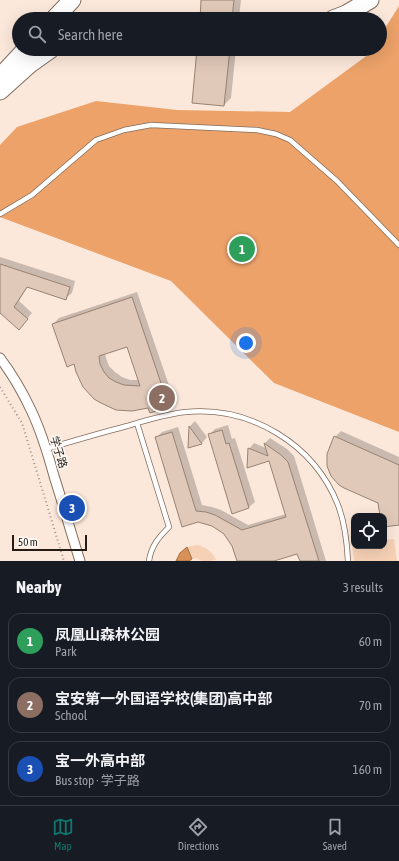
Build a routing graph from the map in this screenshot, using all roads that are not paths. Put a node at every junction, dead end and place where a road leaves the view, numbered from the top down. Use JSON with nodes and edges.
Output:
{"nodes":[{"id":1,"x":72,"y":0,"type":"edge"},
{"id":2,"x":370,"y":0,"type":"edge"},
{"id":3,"x":61,"y":12,"type":"edge"},
{"id":4,"x":349,"y":12,"type":"edge"},
{"id":5,"x":20,"y":56,"type":"edge"},
{"id":6,"x":41,"y":56,"type":"edge"},
{"id":7,"x":0,"y":77,"type":"edge"},
{"id":8,"x":0,"y":90,"type":"edge"},
{"id":9,"x":0,"y":214,"type":"edge"},
{"id":10,"x":399,"y":245,"type":"edge"},
{"id":11,"x":0,"y":358,"type":"edge"},
{"id":12,"x":137,"y":423,"type":"junction"},
{"id":13,"x":46,"y":449,"type":"junction"},
{"id":14,"x":80,"y":561,"type":"edge"},
{"id":15,"x":149,"y":561,"type":"edge"},
{"id":16,"x":348,"y":561,"type":"edge"}],
"edges":[{"from":1,"to":3,"type":"highway"},
{"from":2,"to":4,"type":"highway"},
{"from":5,"to":7,"type":"highway"},
{"from":6,"to":8,"type":"highway"},
{"from":9,"to":10,"type":"lane"},
{"from":11,"to":13,"type":"street","name":"学子路"},
{"from":12,"to":13,"type":"lane"},
{"from":12,"to":15,"type":"lane"},
{"from":12,"to":16,"type":"lane"},
{"from":13,"to":14,"type":"street","name":"学子路"}]}
